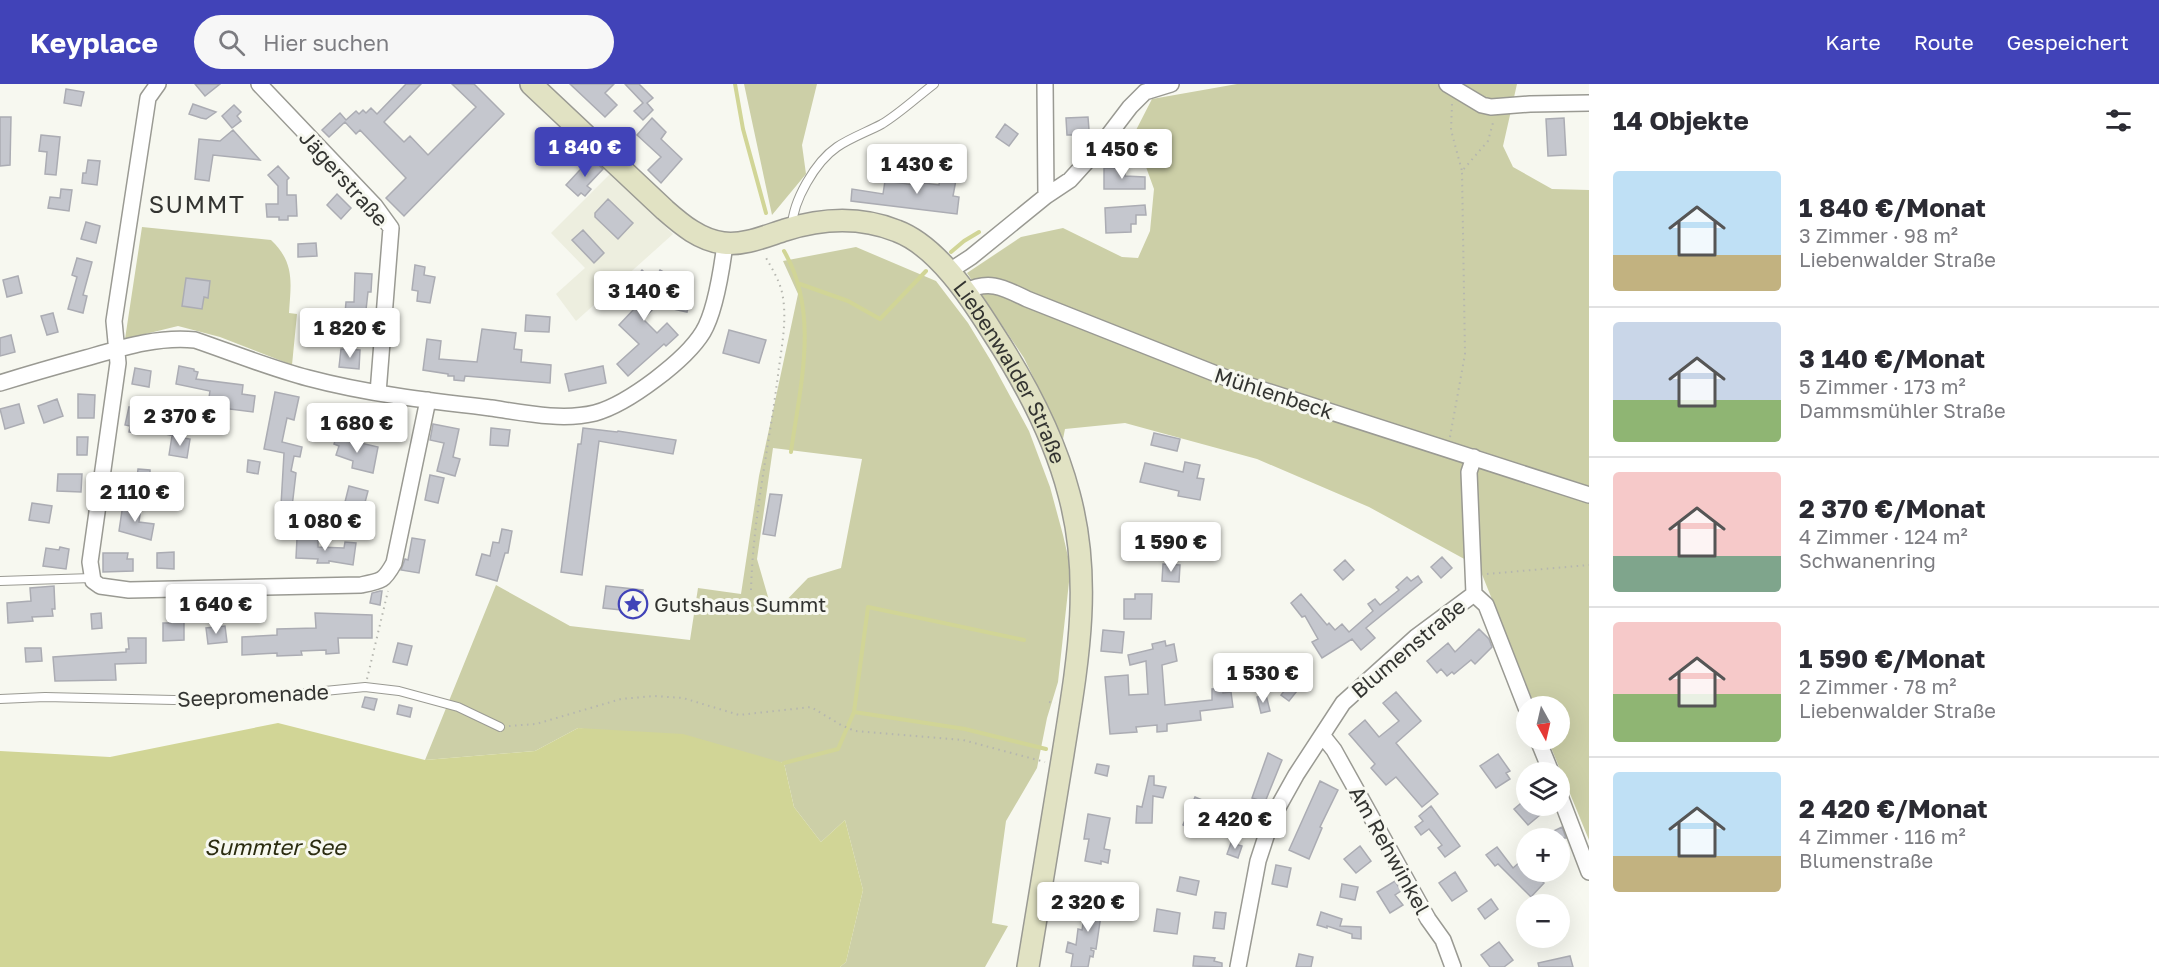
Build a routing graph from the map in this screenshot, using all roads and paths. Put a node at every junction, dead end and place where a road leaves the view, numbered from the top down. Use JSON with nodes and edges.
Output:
{"nodes":[{"id":1,"x":158,"y":84,"type":"edge"},
{"id":2,"x":259,"y":84,"type":"edge"},
{"id":3,"x":531,"y":84,"type":"edge"},
{"id":4,"x":934,"y":84,"type":"edge"},
{"id":5,"x":1045,"y":84,"type":"edge"},
{"id":6,"x":1171,"y":84,"type":"edge"},
{"id":7,"x":1450,"y":87,"type":"edge"},
{"id":8,"x":1589,"y":103,"type":"edge"},
{"id":9,"x":1491,"y":107,"type":"junction"},
{"id":10,"x":1462,"y":171,"type":"junction"},
{"id":11,"x":1046,"y":196,"type":"junction"},
{"id":12,"x":792,"y":228,"type":"junction"},
{"id":13,"x":725,"y":244,"type":"junction"},
{"id":14,"x":765,"y":256,"type":"dead end"},
{"id":15,"x":948,"y":272,"type":"junction"},
{"id":16,"x":965,"y":292,"type":"junction"},
{"id":17,"x":117,"y":349,"type":"junction"},
{"id":18,"x":0,"y":383,"type":"edge"},
{"id":19,"x":378,"y":393,"type":"junction"},
{"id":20,"x":428,"y":400,"type":"junction"},
{"id":21,"x":1448,"y":449,"type":"junction"},
{"id":22,"x":1474,"y":457,"type":"junction"},
{"id":23,"x":1589,"y":495,"type":"edge"},
{"id":24,"x":1589,"y":565,"type":"edge"},
{"id":25,"x":1473,"y":576,"type":"junction"},
{"id":26,"x":387,"y":577,"type":"junction"},
{"id":27,"x":92,"y":578,"type":"junction"},
{"id":28,"x":0,"y":581,"type":"edge"},
{"id":29,"x":751,"y":590,"type":"dead end"},
{"id":30,"x":1474,"y":594,"type":"junction"},
{"id":31,"x":365,"y":687,"type":"junction"},
{"id":32,"x":1522,"y":696,"type":"edge"},
{"id":33,"x":0,"y":699,"type":"edge"},
{"id":34,"x":500,"y":727,"type":"joint"},
{"id":35,"x":1322,"y":735,"type":"junction"},
{"id":36,"x":1058,"y":758,"type":"junction"},
{"id":37,"x":1568,"y":816,"type":"edge"},
{"id":38,"x":1589,"y":872,"type":"edge"},
{"id":39,"x":1029,"y":967,"type":"edge"},
{"id":40,"x":1238,"y":967,"type":"edge"},
{"id":41,"x":1453,"y":967,"type":"edge"}],
"edges":[{"from":1,"to":17,"type":"street"},
{"from":2,"to":19,"type":"street","name":"Jägerstraße"},
{"from":3,"to":13,"type":"main road","name":"Liebenwalder Straße"},
{"from":4,"to":12,"type":"lane"},
{"from":5,"to":11,"type":"street"},
{"from":6,"to":11,"type":"street"},
{"from":7,"to":9,"type":"street"},
{"from":7,"to":10,"type":"path"},
{"from":8,"to":9,"type":"street"},
{"from":9,"to":10,"type":"path"},
{"from":10,"to":21,"type":"path"},
{"from":11,"to":15,"type":"street"},
{"from":12,"to":13,"type":"main road","name":"Liebenwalder Straße"},
{"from":12,"to":15,"type":"main road","name":"Liebenwalder Straße"},
{"from":13,"to":20,"type":"street"},
{"from":14,"to":29,"type":"path"},
{"from":15,"to":16,"type":"main road","name":"Liebenwalder Straße"},
{"from":16,"to":21,"type":"street","name":"Mühlenbeck"},
{"from":16,"to":36,"type":"main road","name":"Liebenwalder Straße"},
{"from":17,"to":18,"type":"street"},
{"from":17,"to":19,"type":"street"},
{"from":17,"to":27,"type":"street"},
{"from":19,"to":20,"type":"street"},
{"from":20,"to":26,"type":"street"},
{"from":21,"to":22,"type":"street","name":"Mühlenbeck"},
{"from":22,"to":23,"type":"street","name":"Mühlenbeck"},
{"from":22,"to":25,"type":"street"},
{"from":24,"to":25,"type":"path"},
{"from":25,"to":30,"type":"street"},
{"from":26,"to":27,"type":"street"},
{"from":26,"to":31,"type":"path"},
{"from":27,"to":28,"type":"lane"},
{"from":30,"to":32,"type":"street"},
{"from":30,"to":35,"type":"street","name":"Blumenstraße"},
{"from":31,"to":33,"type":"lane","name":"Seepromenade"},
{"from":31,"to":34,"type":"lane","name":"Seepromenade"},
{"from":34,"to":36,"type":"path"},
{"from":35,"to":40,"type":"street","name":"Blumenstraße"},
{"from":35,"to":41,"type":"street","name":"Am Rehwinkel"},
{"from":36,"to":39,"type":"main road","name":"Liebenwalder Straße"},
{"from":37,"to":38,"type":"street"}]}
